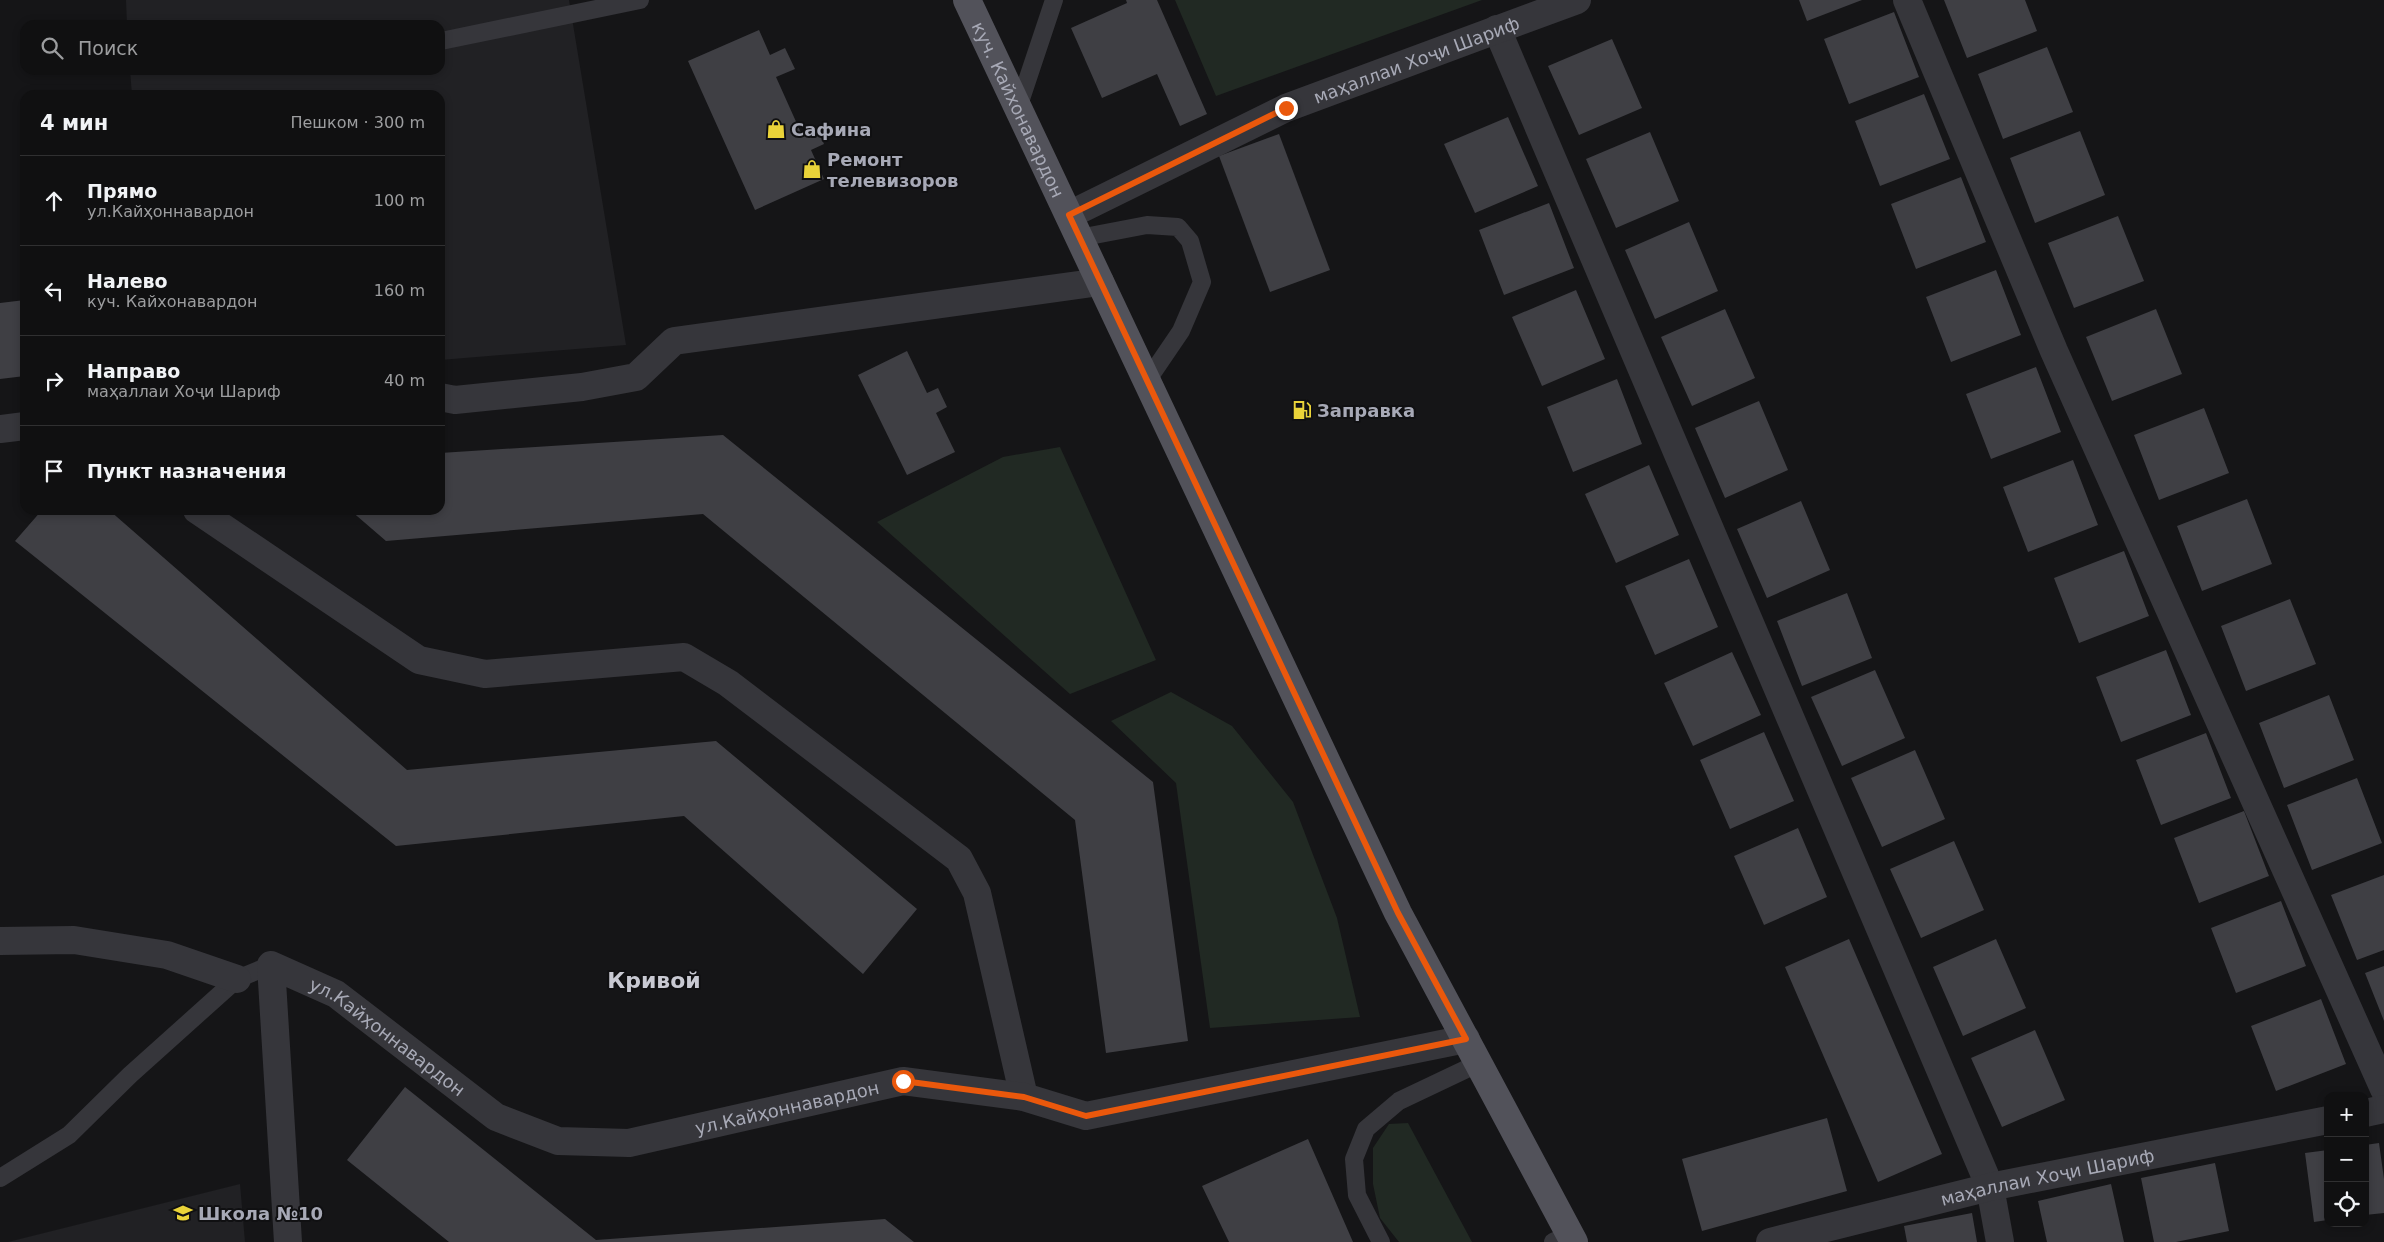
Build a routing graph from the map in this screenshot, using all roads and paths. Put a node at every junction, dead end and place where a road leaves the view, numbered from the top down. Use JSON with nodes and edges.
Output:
{"nodes":[{"id":1,"x":640,"y":0,"type":"edge"},
{"id":2,"x":967,"y":0,"type":"edge"},
{"id":3,"x":1054,"y":0,"type":"edge"},
{"id":4,"x":1577,"y":0,"type":"edge"},
{"id":5,"x":1907,"y":0,"type":"edge"},
{"id":6,"x":1497,"y":30,"type":"junction"},
{"id":7,"x":445,"y":40,"type":"edge"},
{"id":8,"x":1018,"y":108,"type":"junction"},
{"id":9,"x":1074,"y":226,"type":"junction"},
{"id":10,"x":1100,"y":282,"type":"junction"},
{"id":11,"x":1146,"y":381,"type":"junction"},
{"id":12,"x":445,"y":398,"type":"edge"},
{"id":13,"x":20,"y":427,"type":"edge"},
{"id":14,"x":0,"y":429,"type":"edge"},
{"id":15,"x":203,"y":515,"type":"edge"},
{"id":16,"x":0,"y":941,"type":"edge"},
{"id":17,"x":271,"y":965,"type":"junction"},
{"id":18,"x":236,"y":979,"type":"junction"},
{"id":19,"x":1466,"y":1039,"type":"junction"},
{"id":20,"x":1479,"y":1063,"type":"junction"},
{"id":21,"x":2384,"y":1089,"type":"edge"},
{"id":22,"x":1024,"y":1097,"type":"junction"},
{"id":23,"x":2384,"y":1110,"type":"edge"},
{"id":24,"x":2369,"y":1112,"type":"edge"},
{"id":25,"x":2324,"y":1121,"type":"edge"},
{"id":26,"x":0,"y":1178,"type":"edge"},
{"id":27,"x":1990,"y":1186,"type":"junction"},
{"id":28,"x":1566,"y":1239,"type":"edge"},
{"id":29,"x":288,"y":1242,"type":"edge"},
{"id":30,"x":1381,"y":1242,"type":"edge"},
{"id":31,"x":1770,"y":1242,"type":"edge"},
{"id":32,"x":2000,"y":1242,"type":"edge"}],
"edges":[{"from":1,"to":7,"type":"lane"},
{"from":2,"to":8,"type":"main road","name":"куч. Кайхонавардон"},
{"from":3,"to":8,"type":"lane"},
{"from":4,"to":6,"type":"street","name":"маҳаллаи Хоҷи Шариф"},
{"from":5,"to":21,"type":"street"},
{"from":6,"to":9,"type":"street","name":"маҳаллаи Хоҷи Шариф"},
{"from":6,"to":27,"type":"street"},
{"from":8,"to":9,"type":"main road","name":"куч. Кайхонавардон"},
{"from":9,"to":10,"type":"main road","name":"куч. Кайхонавардон"},
{"from":9,"to":11,"type":"lane"},
{"from":10,"to":11,"type":"main road","name":"куч. Кайхонавардон"},
{"from":10,"to":12,"type":"street"},
{"from":11,"to":19,"type":"main road","name":"куч. Кайхонавардон"},
{"from":13,"to":14,"type":"street"},
{"from":15,"to":22,"type":"street"},
{"from":16,"to":18,"type":"street"},
{"from":17,"to":18,"type":"lane"},
{"from":17,"to":22,"type":"street","name":"ул.Кайҳоннавардон"},
{"from":17,"to":29,"type":"street"},
{"from":18,"to":26,"type":"lane"},
{"from":19,"to":20,"type":"main road","name":"куч. Кайхонавардон"},
{"from":19,"to":22,"type":"street","name":"ул.Кайҳоннавардон"},
{"from":20,"to":28,"type":"main road","name":"куч. Кайхонавардон"},
{"from":20,"to":30,"type":"lane"},
{"from":23,"to":24,"type":"street"},
{"from":25,"to":27,"type":"street","name":"маҳаллаи Хоҷи Шариф"},
{"from":27,"to":31,"type":"street","name":"маҳаллаи Хоҷи Шариф"},
{"from":27,"to":32,"type":"street"}]}
